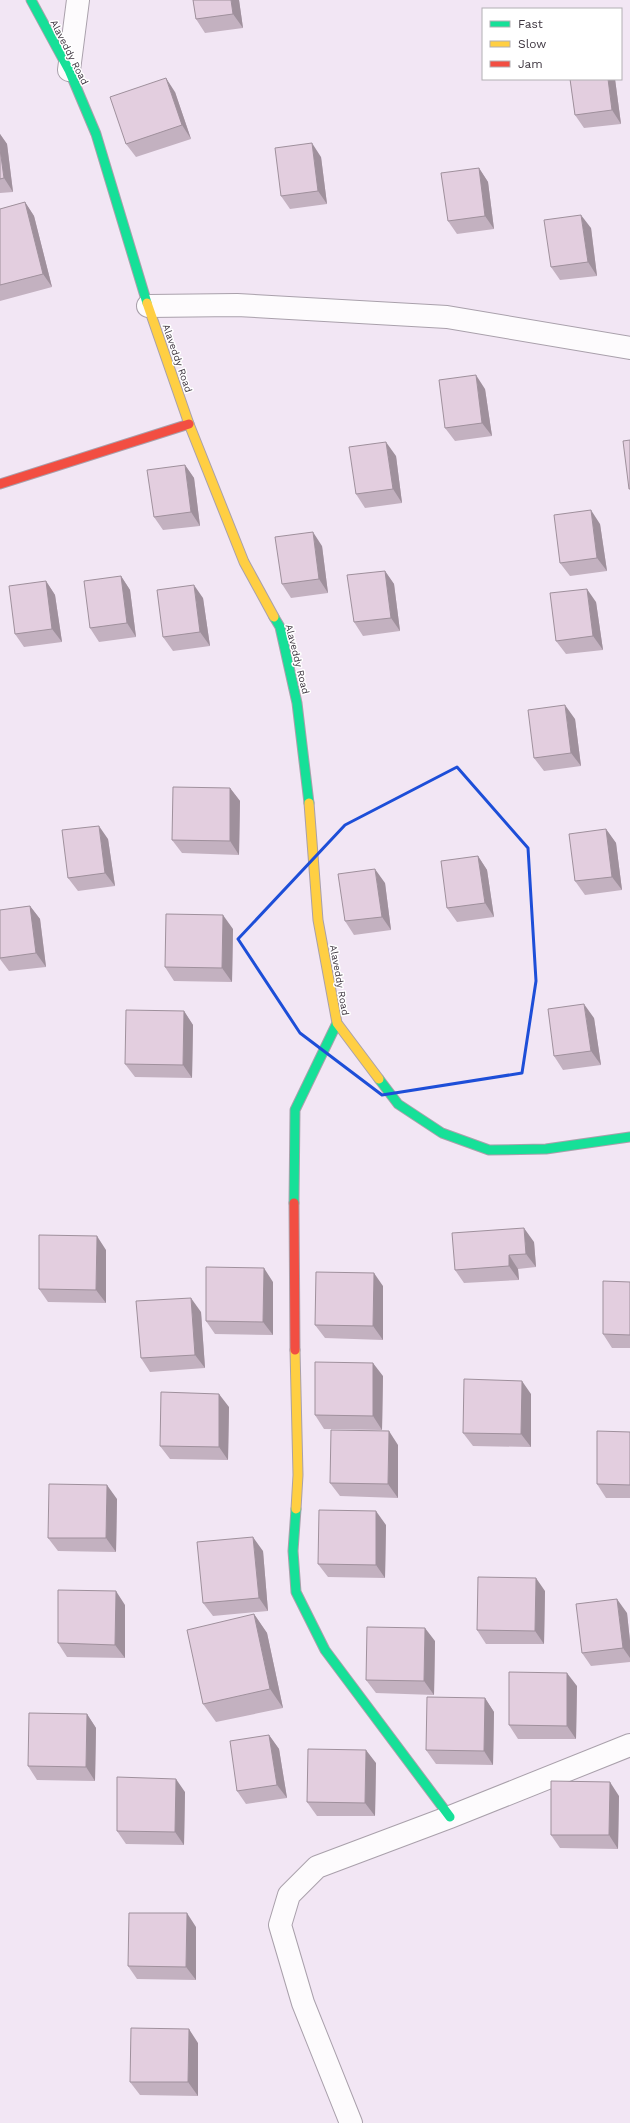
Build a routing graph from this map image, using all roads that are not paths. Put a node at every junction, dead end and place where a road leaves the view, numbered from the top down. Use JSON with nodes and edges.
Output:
{"nodes":[{"id":1,"x":31,"y":0,"type":"edge"},
{"id":2,"x":78,"y":0,"type":"edge"},
{"id":3,"x":69,"y":70,"type":"junction"},
{"id":4,"x":148,"y":306,"type":"junction"},
{"id":5,"x":630,"y":348,"type":"edge"},
{"id":6,"x":189,"y":424,"type":"junction"},
{"id":7,"x":0,"y":484,"type":"edge"},
{"id":8,"x":337,"y":1023,"type":"junction"},
{"id":9,"x":630,"y":1137,"type":"edge"},
{"id":10,"x":630,"y":1745,"type":"edge"},
{"id":11,"x":450,"y":1817,"type":"junction"},
{"id":12,"x":351,"y":2123,"type":"edge"}],
"edges":[{"from":1,"to":3,"type":"street","name":"Alaveddy Road"},
{"from":2,"to":3,"type":"street"},
{"from":3,"to":4,"type":"street","name":"Alaveddy Road"},
{"from":4,"to":5,"type":"street"},
{"from":4,"to":6,"type":"street","name":"Alaveddy Road"},
{"from":6,"to":7,"type":"street"},
{"from":6,"to":8,"type":"street","name":"Alaveddy Road"},
{"from":8,"to":9,"type":"street","name":"Alaveddy Road"},
{"from":8,"to":11,"type":"street"},
{"from":10,"to":11,"type":"street"},
{"from":11,"to":12,"type":"street"}]}
